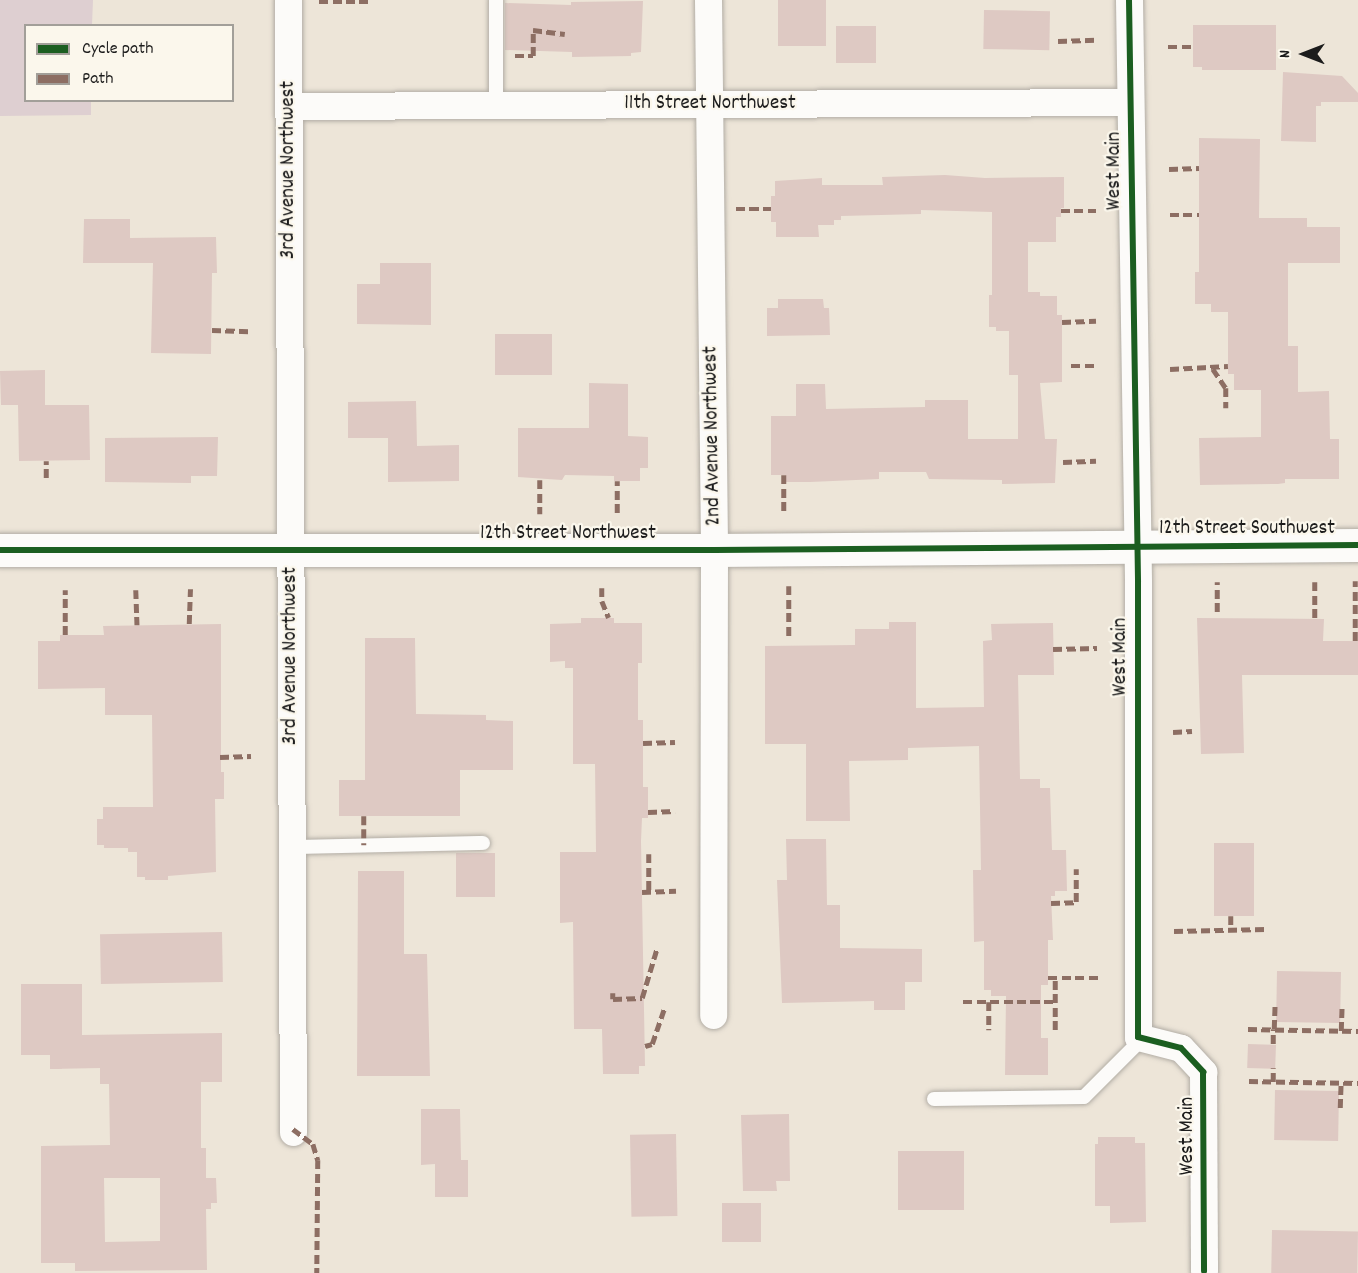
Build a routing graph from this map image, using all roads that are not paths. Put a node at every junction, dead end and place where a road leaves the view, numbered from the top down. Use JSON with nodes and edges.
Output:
{"nodes":[{"id":1,"x":288,"y":0,"type":"edge"},
{"id":2,"x":496,"y":0,"type":"edge"},
{"id":3,"x":708,"y":0,"type":"edge"},
{"id":4,"x":1129,"y":0,"type":"edge"},
{"id":5,"x":1130,"y":102,"type":"junction"},
{"id":6,"x":496,"y":104,"type":"junction"},
{"id":7,"x":709,"y":105,"type":"junction"},
{"id":8,"x":289,"y":106,"type":"junction"},
{"id":9,"x":1358,"y":545,"type":"edge"},
{"id":10,"x":1136,"y":546,"type":"junction"},
{"id":11,"x":0,"y":550,"type":"edge"},
{"id":12,"x":714,"y":550,"type":"junction"},
{"id":13,"x":290,"y":551,"type":"junction"},
{"id":14,"x":483,"y":843,"type":"dead end"},
{"id":15,"x":292,"y":847,"type":"junction"},
{"id":16,"x":714,"y":1015,"type":"dead end"},
{"id":17,"x":1142,"y":1038,"type":"junction"},
{"id":18,"x":934,"y":1099,"type":"dead end"},
{"id":19,"x":292,"y":1132,"type":"dead end"},
{"id":20,"x":1204,"y":1271,"type":"dead end"}],
"edges":[{"from":1,"to":8,"type":"street","name":"3rd Avenue Northwest"},
{"from":2,"to":6,"type":"lane"},
{"from":3,"to":7,"type":"street","name":"2nd Avenue Northwest"},
{"from":4,"to":5,"type":"street","name":"West Main"},
{"from":5,"to":7,"type":"street","name":"11th Street Northwest"},
{"from":5,"to":10,"type":"street","name":"West Main"},
{"from":6,"to":7,"type":"street","name":"11th Street Northwest"},
{"from":6,"to":8,"type":"street","name":"11th Street Northwest"},
{"from":7,"to":12,"type":"street","name":"2nd Avenue Northwest"},
{"from":8,"to":13,"type":"street","name":"3rd Avenue Northwest"},
{"from":9,"to":10,"type":"street","name":"12th Street Southwest"},
{"from":10,"to":12,"type":"street","name":"12th Street Northwest"},
{"from":10,"to":17,"type":"street","name":"West Main"},
{"from":11,"to":13,"type":"street","name":"12th Street Northwest"},
{"from":12,"to":13,"type":"street","name":"12th Street Northwest"},
{"from":12,"to":16,"type":"street","name":"2nd Avenue Northwest"},
{"from":13,"to":15,"type":"street","name":"3rd Avenue Northwest"},
{"from":14,"to":15,"type":"lane"},
{"from":15,"to":19,"type":"street","name":"3rd Avenue Northwest"},
{"from":17,"to":18,"type":"lane"},
{"from":17,"to":20,"type":"street","name":"West Main"}]}
